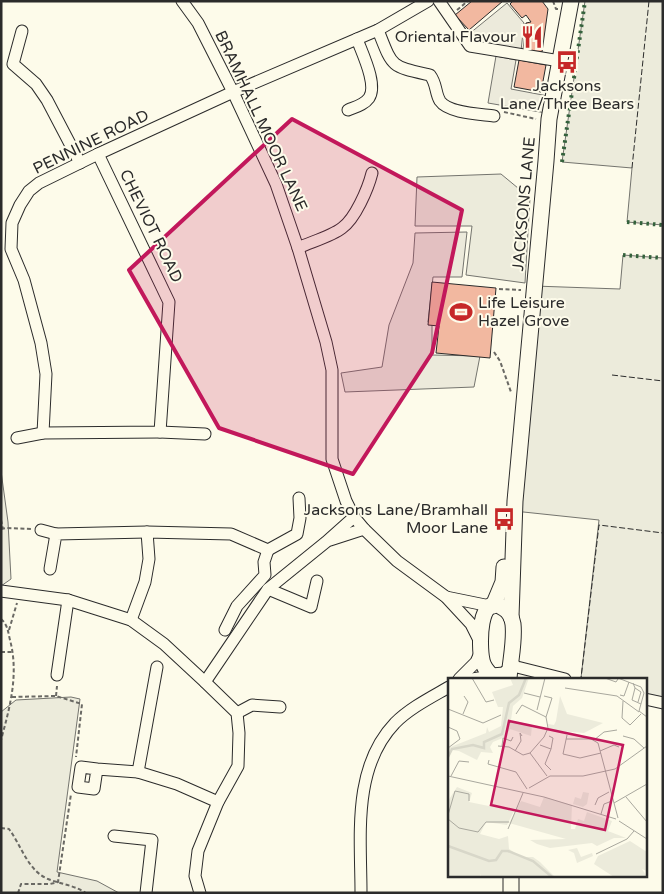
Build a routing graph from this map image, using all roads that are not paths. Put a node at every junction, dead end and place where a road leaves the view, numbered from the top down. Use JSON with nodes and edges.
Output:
{"nodes":[{"id":1,"x":182,"y":1,"type":"edge"},
{"id":2,"x":428,"y":1,"type":"edge"},
{"id":3,"x":439,"y":1,"type":"edge"},
{"id":4,"x":566,"y":6,"type":"edge"},
{"id":5,"x":378,"y":30,"type":"junction"},
{"id":6,"x":22,"y":31,"type":"dead end"},
{"id":7,"x":357,"y":39,"type":"junction"},
{"id":8,"x":560,"y":61,"type":"junction"},
{"id":9,"x":232,"y":92,"type":"junction"},
{"id":10,"x":348,"y":110,"type":"dead end"},
{"id":11,"x":494,"y":116,"type":"road end"},
{"id":12,"x":98,"y":154,"type":"junction"},
{"id":13,"x":80,"y":163,"type":"junction"},
{"id":14,"x":372,"y":174,"type":"dead end"},
{"id":15,"x":6,"y":220,"type":"edge"},
{"id":16,"x":298,"y":248,"type":"junction"},
{"id":17,"x":160,"y":432,"type":"junction"},
{"id":18,"x":43,"y":433,"type":"junction"},
{"id":19,"x":205,"y":434,"type":"dead end"},
{"id":20,"x":17,"y":438,"type":"dead end"},
{"id":21,"x":299,"y":498,"type":"dead end"},
{"id":22,"x":514,"y":501,"type":"junction"},
{"id":23,"x":354,"y":517,"type":"junction"},
{"id":24,"x":364,"y":529,"type":"junction"},
{"id":25,"x":41,"y":530,"type":"road end"},
{"id":26,"x":147,"y":532,"type":"junction"},
{"id":27,"x":56,"y":534,"type":"junction"},
{"id":28,"x":326,"y":542,"type":"junction"},
{"id":29,"x":268,"y":550,"type":"junction"},
{"id":30,"x":50,"y":570,"type":"dead end"},
{"id":31,"x":317,"y":581,"type":"dead end"},
{"id":32,"x":268,"y":589,"type":"junction"},
{"id":33,"x":1,"y":592,"type":"edge"},
{"id":34,"x":446,"y":597,"type":"junction"},
{"id":35,"x":68,"y":600,"type":"junction"},
{"id":36,"x":491,"y":606,"type":"junction"},
{"id":37,"x":511,"y":616,"type":"junction"},
{"id":38,"x":131,"y":620,"type":"junction"},
{"id":39,"x":225,"y":630,"type":"dead end"},
{"id":40,"x":481,"y":647,"type":"junction"},
{"id":41,"x":157,"y":667,"type":"dead end"},
{"id":42,"x":502,"y":674,"type":"edge"},
{"id":43,"x":57,"y":675,"type":"dead end"},
{"id":44,"x":460,"y":678,"type":"edge"},
{"id":45,"x":478,"y":678,"type":"edge"},
{"id":46,"x":560,"y":678,"type":"edge"},
{"id":47,"x":205,"y":682,"type":"junction"},
{"id":48,"x":448,"y":687,"type":"edge"},
{"id":49,"x":646,"y":699,"type":"edge"},
{"id":50,"x":663,"y":703,"type":"edge"},
{"id":51,"x":280,"y":707,"type":"dead end"},
{"id":52,"x":237,"y":713,"type":"junction"},
{"id":53,"x":96,"y":769,"type":"dead end"},
{"id":54,"x":138,"y":772,"type":"junction"},
{"id":55,"x":218,"y":802,"type":"junction"},
{"id":56,"x":114,"y":836,"type":"dead end"},
{"id":57,"x":511,"y":876,"type":"edge"},
{"id":58,"x":146,"y":893,"type":"edge"},
{"id":59,"x":200,"y":893,"type":"edge"},
{"id":60,"x":361,"y":893,"type":"edge"},
{"id":61,"x":511,"y":893,"type":"edge"}],
"edges":[{"from":1,"to":9,"type":"street","name":"BRAMHALL MOOR LANE"},
{"from":2,"to":5,"type":"street","name":"PENNINE ROAD"},
{"from":3,"to":8,"type":"street"},
{"from":4,"to":8,"type":"main road","name":"JACKSONS LANE"},
{"from":5,"to":7,"type":"street","name":"PENNINE ROAD"},
{"from":5,"to":11,"type":"street"},
{"from":6,"to":13,"type":"street"},
{"from":7,"to":9,"type":"street","name":"PENNINE ROAD"},
{"from":7,"to":10,"type":"street"},
{"from":8,"to":22,"type":"main road","name":"JACKSONS LANE"},
{"from":9,"to":12,"type":"street","name":"PENNINE ROAD"},
{"from":9,"to":16,"type":"street","name":"BRAMHALL MOOR LANE"},
{"from":12,"to":13,"type":"street","name":"PENNINE ROAD"},
{"from":12,"to":17,"type":"street","name":"CHEVIOT ROAD"},
{"from":13,"to":15,"type":"street","name":"PENNINE ROAD"},
{"from":14,"to":16,"type":"street"},
{"from":15,"to":18,"type":"street","name":"PENNINE ROAD"},
{"from":16,"to":23,"type":"street","name":"BRAMHALL MOOR LANE"},
{"from":17,"to":18,"type":"street"},
{"from":17,"to":19,"type":"street"},
{"from":18,"to":20,"type":"street"},
{"from":21,"to":29,"type":"street"},
{"from":22,"to":36,"type":"main road","name":"JACKSONS LANE"},
{"from":22,"to":37,"type":"main road","name":"JACKSONS LANE"},
{"from":23,"to":24,"type":"street","name":"BRAMHALL MOOR LANE"},
{"from":23,"to":28,"type":"street"},
{"from":24,"to":28,"type":"street"},
{"from":24,"to":34,"type":"street","name":"BRAMHALL MOOR LANE"},
{"from":25,"to":27,"type":"street"},
{"from":26,"to":27,"type":"street"},
{"from":26,"to":29,"type":"street"},
{"from":26,"to":38,"type":"street"},
{"from":27,"to":30,"type":"street"},
{"from":28,"to":32,"type":"street"},
{"from":29,"to":39,"type":"street"},
{"from":31,"to":32,"type":"street"},
{"from":32,"to":47,"type":"street"},
{"from":33,"to":35,"type":"street"},
{"from":34,"to":36,"type":"street","name":"BRAMHALL MOOR LANE"},
{"from":34,"to":40,"type":"street","name":"BRAMHALL MOOR LANE"},
{"from":35,"to":38,"type":"street"},
{"from":35,"to":43,"type":"street"},
{"from":36,"to":37,"type":"main road"},
{"from":36,"to":40,"type":"main road","name":"JACKSONS LANE"},
{"from":37,"to":42,"type":"main road","name":"JACKSONS LANE"},
{"from":38,"to":47,"type":"street"},
{"from":40,"to":42,"type":"main road"},
{"from":40,"to":44,"type":"street"},
{"from":41,"to":54,"type":"street"},
{"from":42,"to":45,"type":"street"},
{"from":42,"to":46,"type":"street"},
{"from":47,"to":52,"type":"street"},
{"from":48,"to":60,"type":"street"},
{"from":49,"to":50,"type":"street"},
{"from":51,"to":52,"type":"street"},
{"from":52,"to":55,"type":"street"},
{"from":53,"to":54,"type":"street"},
{"from":54,"to":55,"type":"street"},
{"from":55,"to":59,"type":"street"},
{"from":56,"to":58,"type":"street"},
{"from":57,"to":61,"type":"main road"}]}
